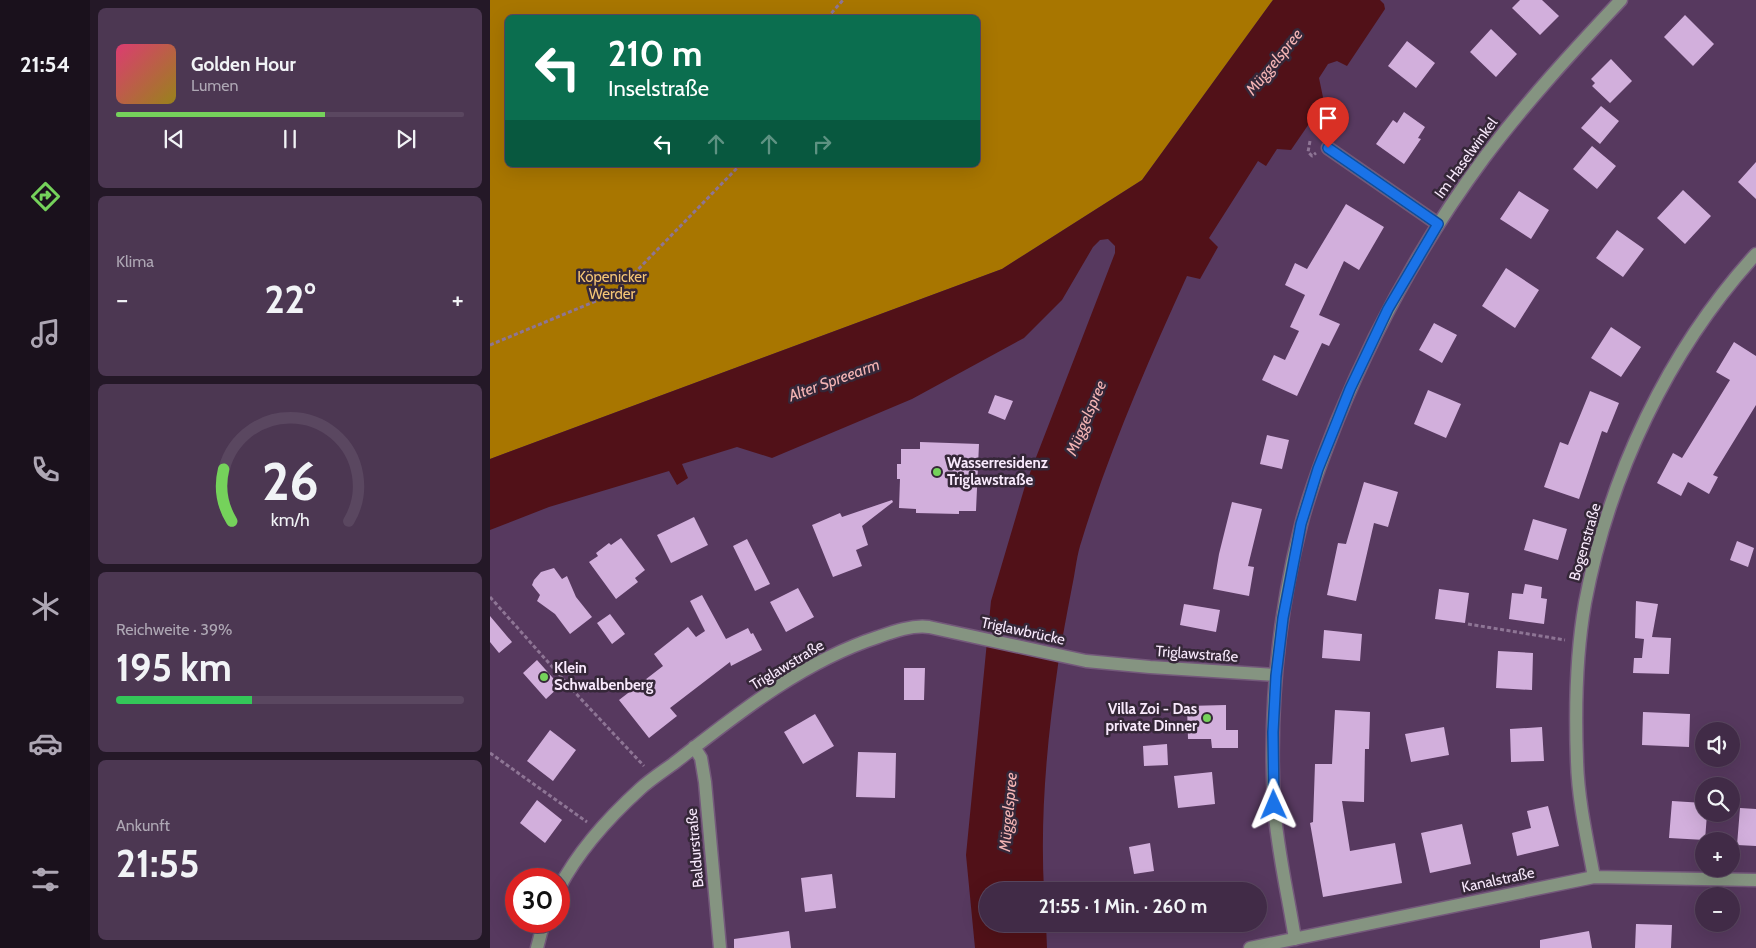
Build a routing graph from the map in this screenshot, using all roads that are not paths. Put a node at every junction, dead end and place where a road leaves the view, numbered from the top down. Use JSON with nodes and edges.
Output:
{"nodes":[{"id":1,"x":1621,"y":0,"type":"edge"},
{"id":2,"x":1328,"y":148,"type":"dead end"},
{"id":3,"x":1438,"y":224,"type":"junction"},
{"id":4,"x":1756,"y":254,"type":"edge"},
{"id":5,"x":954,"y":632,"type":"joint"},
{"id":6,"x":1086,"y":661,"type":"joint"},
{"id":7,"x":1276,"y":676,"type":"junction"},
{"id":8,"x":694,"y":747,"type":"junction"},
{"id":9,"x":570,"y":870,"type":"edge"},
{"id":10,"x":1594,"y":877,"type":"junction"},
{"id":11,"x":1756,"y":880,"type":"edge"},
{"id":12,"x":541,"y":933,"type":"edge"},
{"id":13,"x":1295,"y":939,"type":"junction"},
{"id":14,"x":537,"y":948,"type":"edge"},
{"id":15,"x":720,"y":948,"type":"edge"},
{"id":16,"x":1250,"y":948,"type":"edge"}],
"edges":[{"from":1,"to":3,"type":"street","name":"Im Haselwinkel"},
{"from":2,"to":3,"type":"street"},
{"from":3,"to":7,"type":"street","name":"Im Haselwinkel"},
{"from":4,"to":10,"type":"street","name":"Bogenstraße"},
{"from":5,"to":6,"type":"street","name":"Triglawbrücke"},
{"from":5,"to":8,"type":"street","name":"Triglawstraße"},
{"from":6,"to":7,"type":"street","name":"Triglawstraße"},
{"from":7,"to":13,"type":"street","name":"Im Haselwinkel"},
{"from":8,"to":9,"type":"street","name":"Triglawstraße"},
{"from":8,"to":15,"type":"street","name":"Baldurstraße"},
{"from":10,"to":11,"type":"street","name":"Kanalstraße"},
{"from":10,"to":13,"type":"street","name":"Kanalstraße"},
{"from":12,"to":14,"type":"street"},
{"from":13,"to":16,"type":"street","name":"Kanalstraße"}]}
